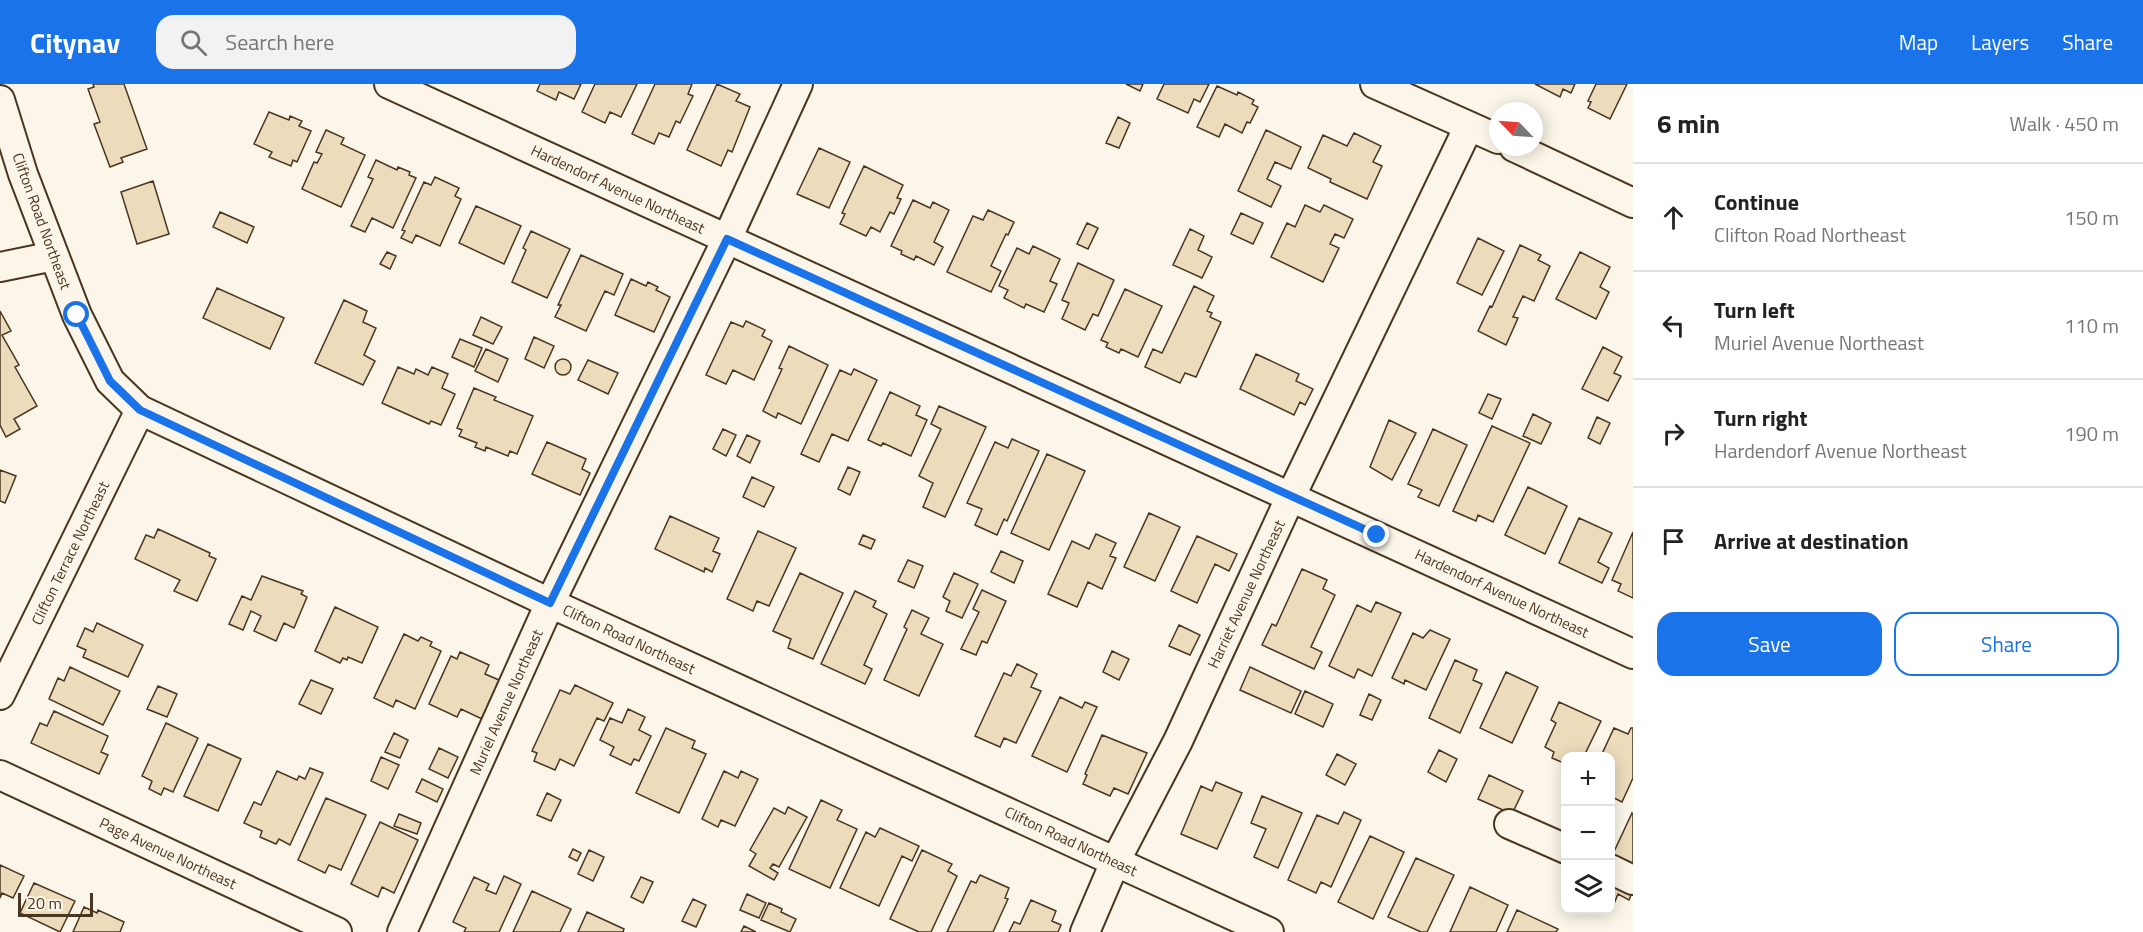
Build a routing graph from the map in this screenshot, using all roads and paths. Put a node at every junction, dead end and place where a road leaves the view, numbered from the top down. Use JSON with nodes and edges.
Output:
{"nodes":[{"id":1,"x":389,"y":84,"type":"edge"},
{"id":2,"x":798,"y":84,"type":"edge"},
{"id":3,"x":1375,"y":84,"type":"edge"},
{"id":4,"x":0,"y":100,"type":"edge"},
{"id":5,"x":1469,"y":126,"type":"junction"},
{"id":6,"x":1489,"y":135,"type":"edge"},
{"id":7,"x":1533,"y":156,"type":"edge"},
{"id":8,"x":1633,"y":203,"type":"edge"},
{"id":9,"x":727,"y":239,"type":"junction"},
{"id":10,"x":54,"y":256,"type":"junction"},
{"id":11,"x":0,"y":267,"type":"edge"},
{"id":12,"x":140,"y":410,"type":"junction"},
{"id":13,"x":1291,"y":496,"type":"junction"},
{"id":14,"x":550,"y":603,"type":"junction"},
{"id":15,"x":1633,"y":654,"type":"edge"},
{"id":16,"x":0,"y":695,"type":"edge"},
{"id":17,"x":0,"y":775,"type":"edge"},
{"id":18,"x":1509,"y":824,"type":"dead end"},
{"id":19,"x":1561,"y":847,"type":"edge"},
{"id":20,"x":1115,"y":862,"type":"junction"},
{"id":21,"x":1615,"y":871,"type":"edge"},
{"id":22,"x":1633,"y":880,"type":"edge"},
{"id":23,"x":337,"y":932,"type":"edge"},
{"id":24,"x":402,"y":932,"type":"edge"},
{"id":25,"x":1085,"y":932,"type":"edge"},
{"id":26,"x":1269,"y":932,"type":"edge"}],
"edges":[{"from":1,"to":9,"type":"street","name":"Hardendorf Avenue Northeast"},
{"from":2,"to":9,"type":"street","name":"Muriel Avenue Northeast"},
{"from":3,"to":5,"type":"street"},
{"from":4,"to":10,"type":"street","name":"Clifton Road Northeast"},
{"from":5,"to":6,"type":"street"},
{"from":5,"to":13,"type":"street","name":"Harriet Avenue Northeast"},
{"from":7,"to":8,"type":"street"},
{"from":9,"to":13,"type":"street","name":"Hardendorf Avenue Northeast"},
{"from":9,"to":14,"type":"street","name":"Muriel Avenue Northeast"},
{"from":10,"to":11,"type":"street"},
{"from":10,"to":12,"type":"street","name":"Clifton Road Northeast"},
{"from":12,"to":14,"type":"street","name":"Clifton Road Northeast"},
{"from":12,"to":16,"type":"street","name":"Clifton Terrace Northeast"},
{"from":13,"to":15,"type":"street","name":"Hardendorf Avenue Northeast"},
{"from":13,"to":20,"type":"street","name":"Harriet Avenue Northeast"},
{"from":14,"to":20,"type":"street","name":"Clifton Road Northeast"},
{"from":14,"to":24,"type":"street","name":"Muriel Avenue Northeast"},
{"from":17,"to":23,"type":"street","name":"Page Avenue Northeast"},
{"from":18,"to":19,"type":"street"},
{"from":20,"to":25,"type":"street","name":"Harriet Avenue Northeast"},
{"from":20,"to":26,"type":"street","name":"Clifton Road Northeast"},
{"from":21,"to":22,"type":"street"}]}
